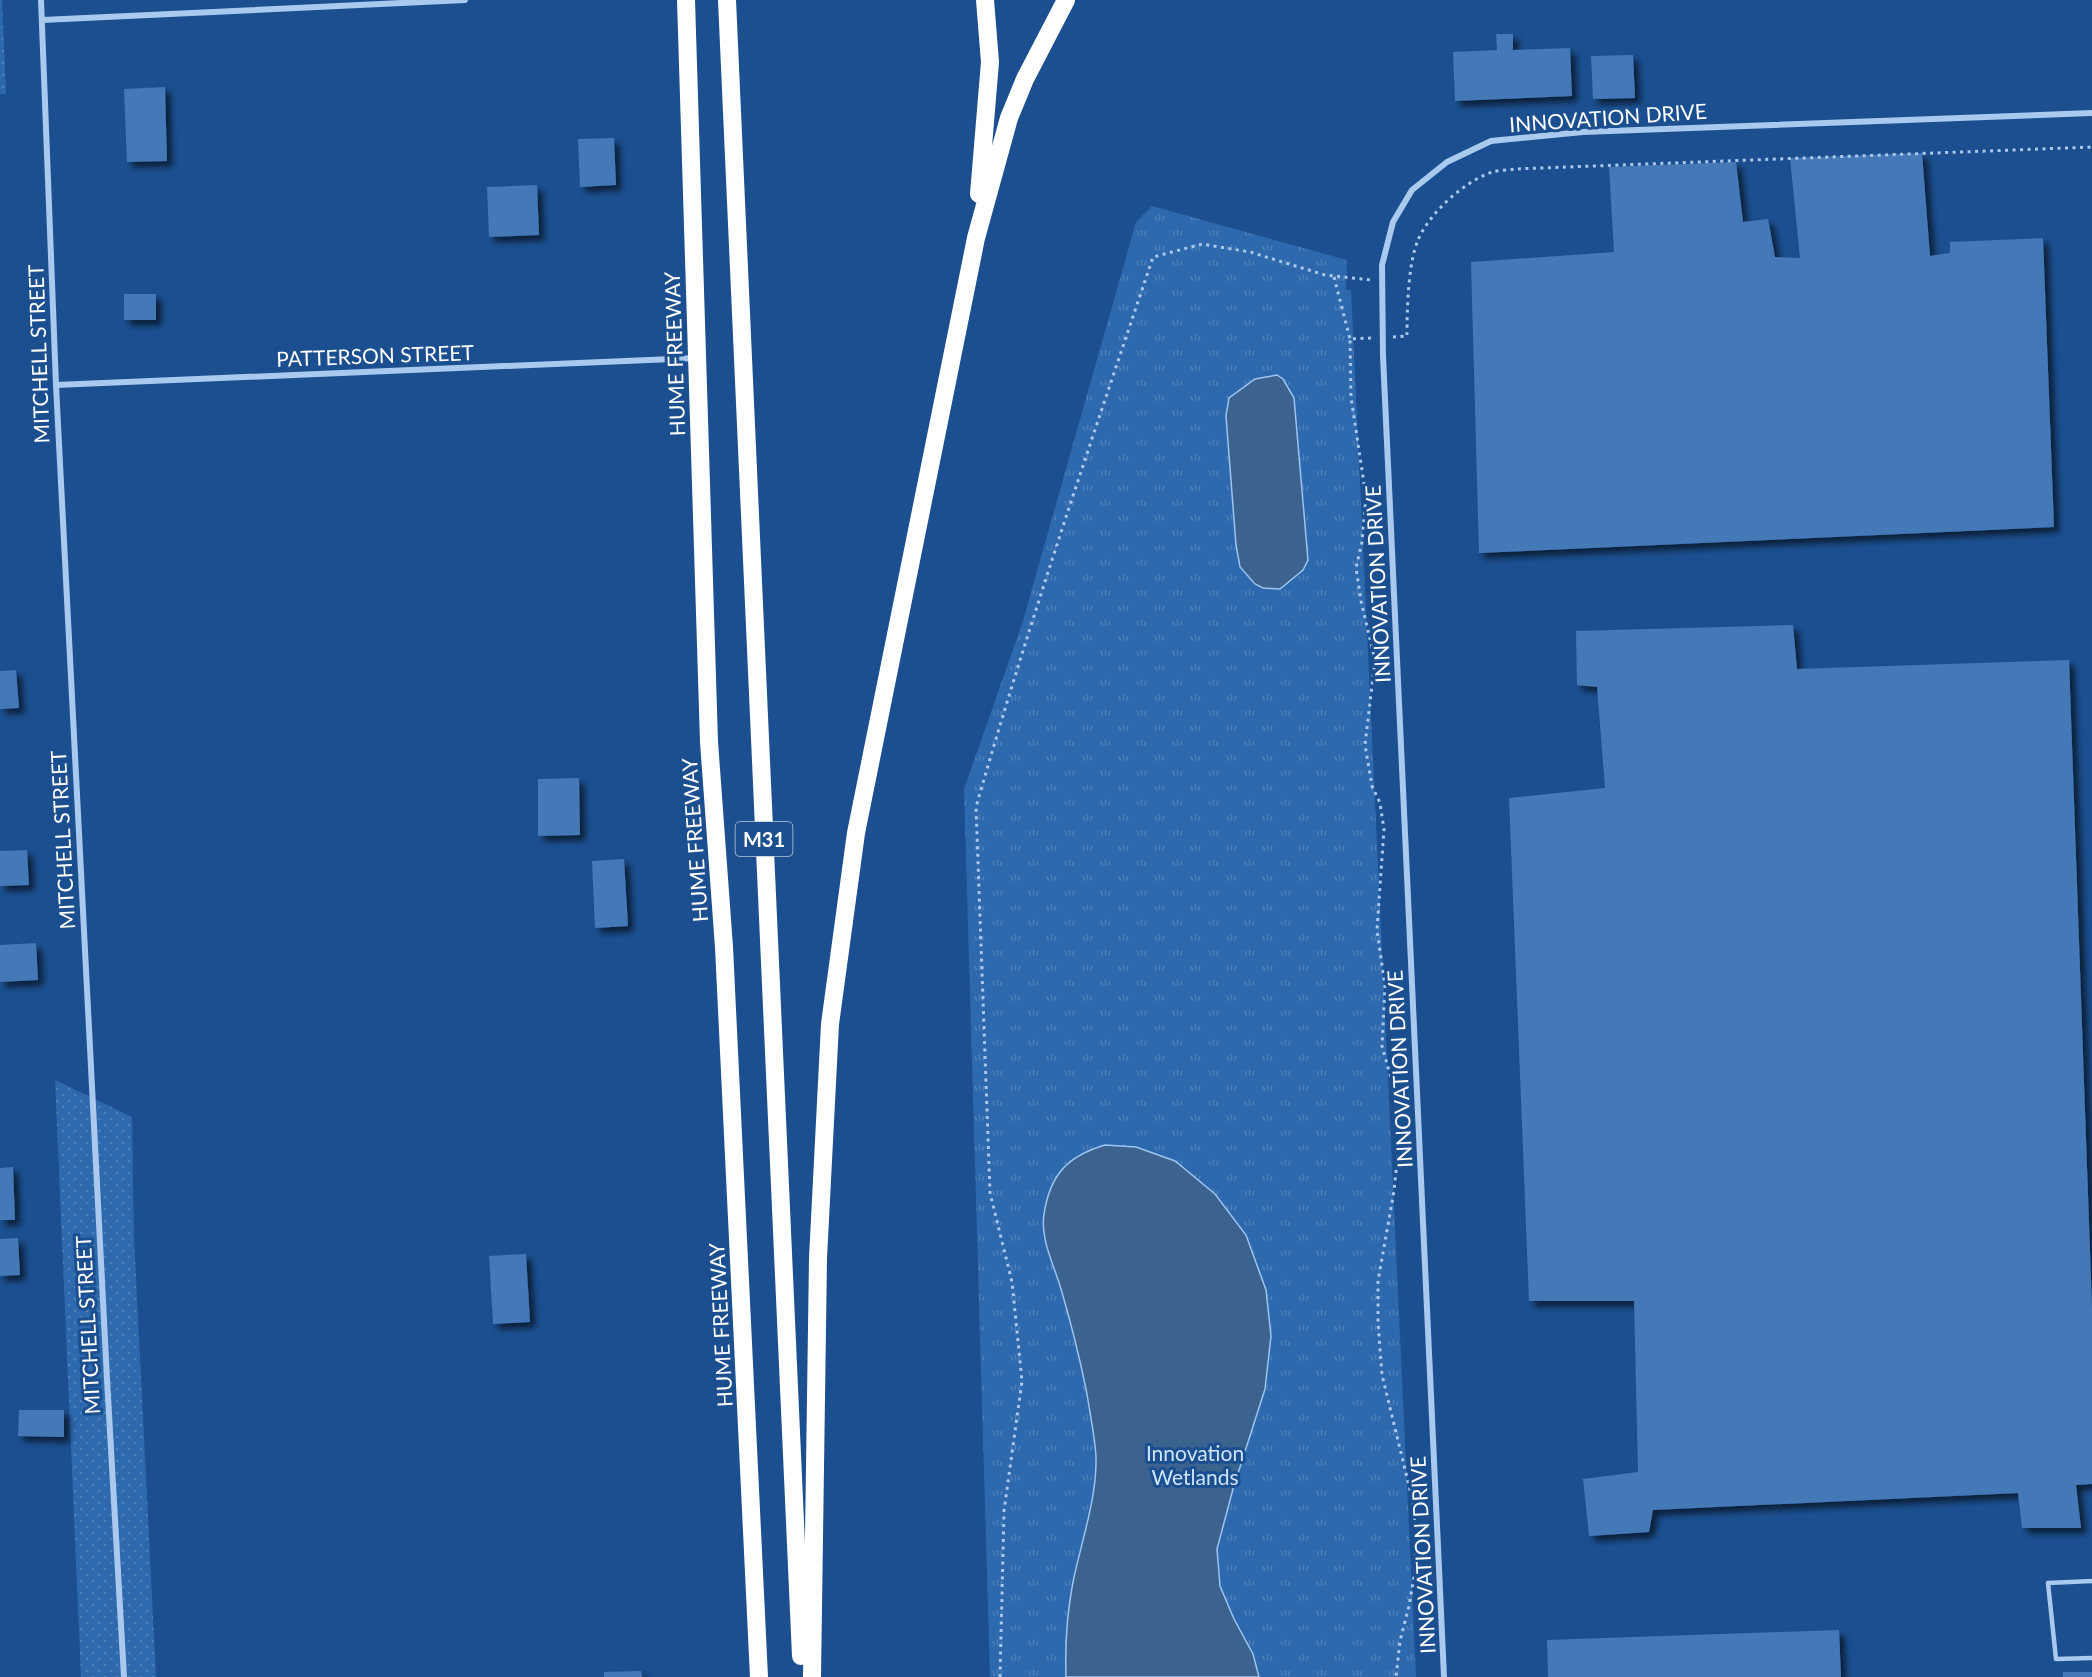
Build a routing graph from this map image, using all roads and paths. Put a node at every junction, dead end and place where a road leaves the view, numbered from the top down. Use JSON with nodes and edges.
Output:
{"nodes":[{"id":1,"x":41,"y":0,"type":"edge"},
{"id":2,"x":465,"y":0,"type":"edge"},
{"id":3,"x":686,"y":0,"type":"edge"},
{"id":4,"x":728,"y":0,"type":"edge"},
{"id":5,"x":985,"y":0,"type":"edge"},
{"id":6,"x":1066,"y":0,"type":"edge"},
{"id":7,"x":42,"y":20,"type":"junction"},
{"id":8,"x":2092,"y":113,"type":"edge"},
{"id":9,"x":2092,"y":147,"type":"edge"},
{"id":10,"x":976,"y":238,"type":"junction"},
{"id":11,"x":1334,"y":276,"type":"junction"},
{"id":12,"x":1382,"y":282,"type":"junction"},
{"id":13,"x":1384,"y":337,"type":"dead end"},
{"id":14,"x":1373,"y":338,"type":"dead end"},
{"id":15,"x":1350,"y":339,"type":"junction"},
{"id":16,"x":697,"y":358,"type":"junction"},
{"id":17,"x":56,"y":385,"type":"junction"},
{"id":18,"x":2092,"y":1581,"type":"edge"},
{"id":19,"x":2092,"y":1658,"type":"edge"},
{"id":20,"x":124,"y":1677,"type":"edge"},
{"id":21,"x":759,"y":1677,"type":"edge"},
{"id":22,"x":802,"y":1677,"type":"edge"},
{"id":23,"x":812,"y":1677,"type":"edge"},
{"id":24,"x":1000,"y":1677,"type":"edge"},
{"id":25,"x":1396,"y":1677,"type":"edge"},
{"id":26,"x":1444,"y":1677,"type":"edge"}],
"edges":[{"from":1,"to":7,"type":"street","name":"MITCHELL STREET"},
{"from":2,"to":7,"type":"street"},
{"from":3,"to":16,"type":"highway","name":"HUME FREEWAY","number":"M31"},
{"from":4,"to":22,"type":"highway","number":"M31"},
{"from":5,"to":10,"type":"highway"},
{"from":6,"to":10,"type":"highway"},
{"from":7,"to":17,"type":"street","name":"MITCHELL STREET"},
{"from":8,"to":12,"type":"street","name":"INNOVATION DRIVE"},
{"from":9,"to":13,"type":"path"},
{"from":10,"to":23,"type":"highway"},
{"from":11,"to":12,"type":"path"},
{"from":11,"to":15,"type":"path"},
{"from":11,"to":24,"type":"path"},
{"from":12,"to":26,"type":"street","name":"INNOVATION DRIVE"},
{"from":14,"to":15,"type":"path"},
{"from":15,"to":25,"type":"path"},
{"from":16,"to":17,"type":"street","name":"PATTERSON STREET"},
{"from":16,"to":21,"type":"highway","name":"HUME FREEWAY","number":"M31"},
{"from":17,"to":20,"type":"street","name":"MITCHELL STREET"},
{"from":18,"to":19,"type":"lane"}]}
